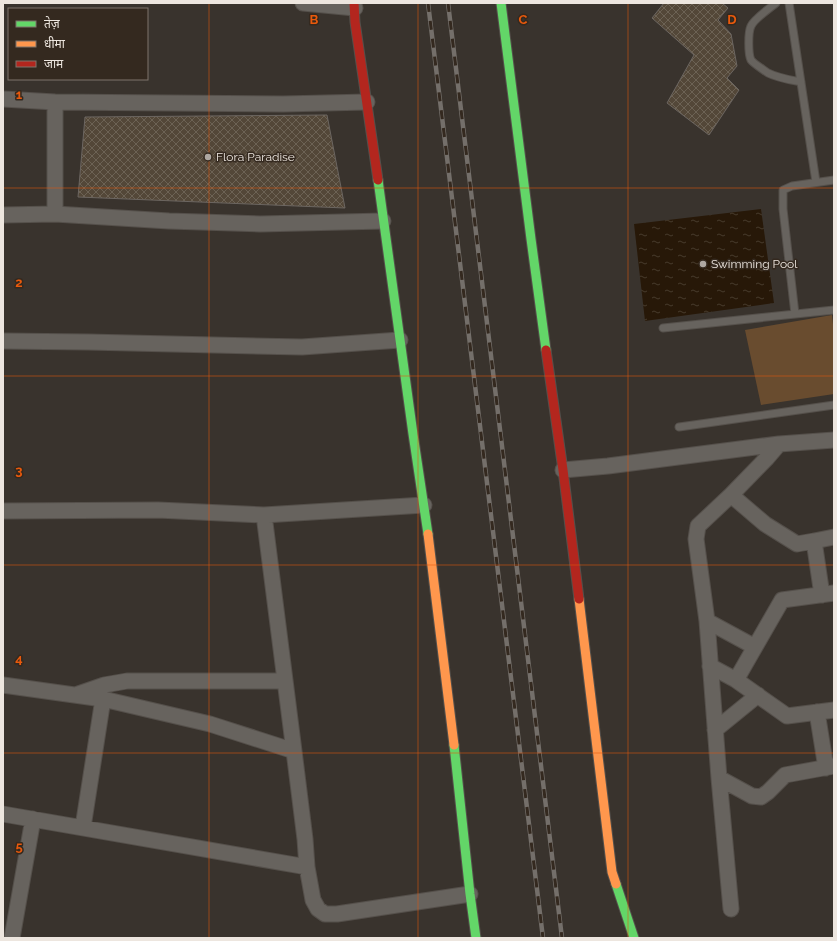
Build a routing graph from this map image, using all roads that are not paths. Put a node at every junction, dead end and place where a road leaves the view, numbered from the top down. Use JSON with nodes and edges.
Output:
{"nodes":[{"id":1,"x":303,"y":3,"type":"edge"},
{"id":2,"x":501,"y":3,"type":"edge"},
{"id":3,"x":776,"y":3,"type":"edge"},
{"id":4,"x":789,"y":3,"type":"edge"},
{"id":5,"x":355,"y":6,"type":"edge"},
{"id":6,"x":801,"y":82,"type":"junction"},
{"id":7,"x":3,"y":99,"type":"edge"},
{"id":8,"x":55,"y":102,"type":"junction"},
{"id":9,"x":367,"y":102,"type":"junction"},
{"id":10,"x":834,"y":180,"type":"edge"},
{"id":11,"x":816,"y":182,"type":"junction"},
{"id":12,"x":3,"y":214,"type":"edge"},
{"id":13,"x":55,"y":214,"type":"junction"},
{"id":14,"x":383,"y":221,"type":"junction"},
{"id":15,"x":834,"y":310,"type":"edge"},
{"id":16,"x":795,"y":314,"type":"junction"},
{"id":17,"x":663,"y":328,"type":"dead end"},
{"id":18,"x":400,"y":340,"type":"junction"},
{"id":19,"x":3,"y":342,"type":"edge"},
{"id":20,"x":834,"y":406,"type":"edge"},
{"id":21,"x":679,"y":427,"type":"dead end"},
{"id":22,"x":834,"y":440,"type":"edge"},
{"id":23,"x":779,"y":444,"type":"junction"},
{"id":24,"x":563,"y":470,"type":"junction"},
{"id":25,"x":731,"y":495,"type":"junction"},
{"id":26,"x":424,"y":505,"type":"junction"},
{"id":27,"x":3,"y":510,"type":"edge"},
{"id":28,"x":264,"y":515,"type":"junction"},
{"id":29,"x":834,"y":537,"type":"edge"},
{"id":30,"x":814,"y":541,"type":"junction"},
{"id":31,"x":828,"y":594,"type":"edge"},
{"id":32,"x":707,"y":622,"type":"junction"},
{"id":33,"x":755,"y":647,"type":"junction"},
{"id":34,"x":710,"y":666,"type":"junction"},
{"id":35,"x":736,"y":680,"type":"junction"},
{"id":36,"x":285,"y":681,"type":"junction"},
{"id":37,"x":3,"y":684,"type":"edge"},
{"id":38,"x":75,"y":695,"type":"junction"},
{"id":39,"x":758,"y":695,"type":"junction"},
{"id":40,"x":103,"y":698,"type":"junction"},
{"id":41,"x":834,"y":710,"type":"edge"},
{"id":42,"x":817,"y":712,"type":"junction"},
{"id":43,"x":715,"y":730,"type":"junction"},
{"id":44,"x":294,"y":751,"type":"junction"},
{"id":45,"x":830,"y":767,"type":"edge"},
{"id":46,"x":719,"y":778,"type":"junction"},
{"id":47,"x":3,"y":814,"type":"edge"},
{"id":48,"x":33,"y":819,"type":"junction"},
{"id":49,"x":83,"y":827,"type":"junction"},
{"id":50,"x":307,"y":866,"type":"junction"},
{"id":51,"x":470,"y":894,"type":"junction"},
{"id":52,"x":731,"y":909,"type":"dead end"},
{"id":53,"x":12,"y":938,"type":"edge"},
{"id":54,"x":476,"y":938,"type":"edge"},
{"id":55,"x":634,"y":938,"type":"edge"}],
"edges":[{"from":1,"to":5,"type":"street"},
{"from":2,"to":24,"type":"street"},
{"from":3,"to":6,"type":"lane"},
{"from":4,"to":6,"type":"lane"},
{"from":5,"to":9,"type":"street"},
{"from":6,"to":11,"type":"lane"},
{"from":7,"to":8,"type":"street"},
{"from":8,"to":9,"type":"street"},
{"from":8,"to":13,"type":"street"},
{"from":9,"to":14,"type":"street"},
{"from":10,"to":11,"type":"lane"},
{"from":11,"to":16,"type":"lane"},
{"from":12,"to":13,"type":"street"},
{"from":13,"to":14,"type":"street"},
{"from":14,"to":18,"type":"street"},
{"from":15,"to":16,"type":"lane"},
{"from":16,"to":17,"type":"lane"},
{"from":18,"to":19,"type":"street"},
{"from":18,"to":26,"type":"street"},
{"from":20,"to":21,"type":"lane"},
{"from":22,"to":23,"type":"street"},
{"from":23,"to":24,"type":"street"},
{"from":23,"to":25,"type":"street"},
{"from":24,"to":55,"type":"street"},
{"from":25,"to":30,"type":"street"},
{"from":25,"to":32,"type":"street"},
{"from":26,"to":28,"type":"street"},
{"from":26,"to":51,"type":"street"},
{"from":27,"to":28,"type":"street"},
{"from":28,"to":36,"type":"street"},
{"from":29,"to":30,"type":"street"},
{"from":30,"to":31,"type":"street"},
{"from":31,"to":33,"type":"street"},
{"from":32,"to":33,"type":"street"},
{"from":32,"to":34,"type":"street"},
{"from":33,"to":35,"type":"street"},
{"from":34,"to":35,"type":"street"},
{"from":34,"to":43,"type":"street"},
{"from":35,"to":39,"type":"street"},
{"from":36,"to":38,"type":"street"},
{"from":36,"to":44,"type":"street"},
{"from":37,"to":38,"type":"street"},
{"from":38,"to":40,"type":"street"},
{"from":39,"to":42,"type":"street"},
{"from":39,"to":43,"type":"street"},
{"from":40,"to":44,"type":"street"},
{"from":40,"to":49,"type":"street"},
{"from":41,"to":42,"type":"street"},
{"from":42,"to":45,"type":"street"},
{"from":43,"to":46,"type":"street"},
{"from":44,"to":50,"type":"street"},
{"from":45,"to":46,"type":"street"},
{"from":46,"to":52,"type":"street"},
{"from":47,"to":48,"type":"street"},
{"from":48,"to":49,"type":"street"},
{"from":48,"to":53,"type":"street"},
{"from":49,"to":50,"type":"street"},
{"from":50,"to":51,"type":"street"},
{"from":51,"to":54,"type":"street"}]}
